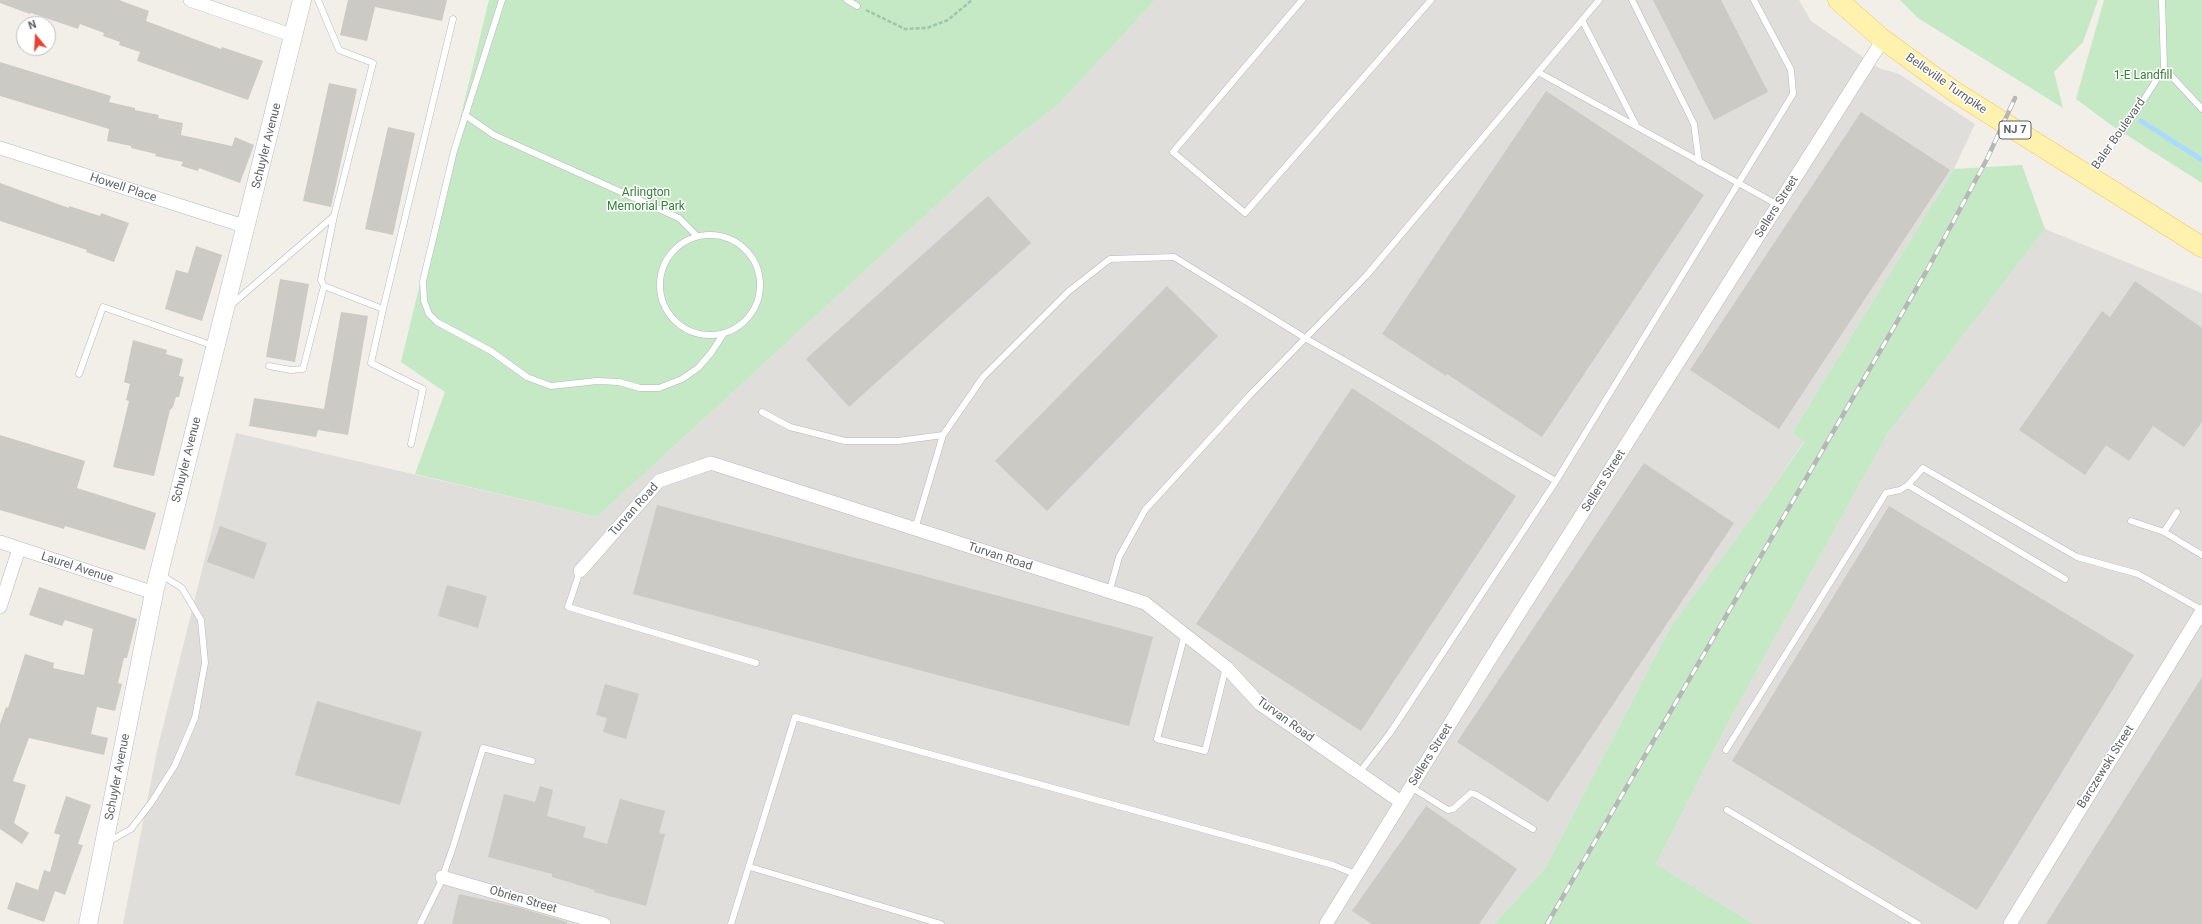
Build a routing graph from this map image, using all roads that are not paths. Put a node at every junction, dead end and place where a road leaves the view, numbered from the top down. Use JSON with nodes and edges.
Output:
{"nodes":[{"id":1,"x":190,"y":0,"type":"edge"},
{"id":2,"x":302,"y":0,"type":"edge"},
{"id":3,"x":318,"y":0,"type":"edge"},
{"id":4,"x":502,"y":0,"type":"edge"},
{"id":5,"x":847,"y":0,"type":"edge"},
{"id":6,"x":1302,"y":0,"type":"edge"},
{"id":7,"x":1431,"y":0,"type":"edge"},
{"id":8,"x":1599,"y":0,"type":"edge"},
{"id":9,"x":1632,"y":0,"type":"edge"},
{"id":10,"x":1754,"y":0,"type":"edge"},
{"id":11,"x":1838,"y":0,"type":"edge"},
{"id":12,"x":2162,"y":0,"type":"edge"},
{"id":13,"x":857,"y":6,"type":"road end"},
{"id":14,"x":453,"y":19,"type":"dead end"},
{"id":15,"x":1582,"y":20,"type":"junction"},
{"id":16,"x":294,"y":36,"type":"junction"},
{"id":17,"x":1881,"y":38,"type":"junction"},
{"id":18,"x":2164,"y":68,"type":"junction"},
{"id":19,"x":1538,"y":72,"type":"junction"},
{"id":20,"x":2202,"y":109,"type":"edge"},
{"id":21,"x":465,"y":115,"type":"junction"},
{"id":22,"x":1637,"y":127,"type":"junction"},
{"id":23,"x":0,"y":148,"type":"edge"},
{"id":24,"x":1699,"y":162,"type":"junction"},
{"id":25,"x":2089,"y":176,"type":"junction"},
{"id":26,"x":1738,"y":184,"type":"junction"},
{"id":27,"x":1778,"y":205,"type":"junction"},
{"id":28,"x":334,"y":216,"type":"junction"},
{"id":29,"x":247,"y":227,"type":"junction"},
{"id":30,"x":696,"y":236,"type":"junction"},
{"id":31,"x":2202,"y":247,"type":"edge"},
{"id":32,"x":324,"y":286,"type":"junction"},
{"id":33,"x":383,"y":309,"type":"junction"},
{"id":34,"x":225,"y":310,"type":"junction"},
{"id":35,"x":724,"y":333,"type":"junction"},
{"id":36,"x":1305,"y":338,"type":"junction"},
{"id":37,"x":216,"y":346,"type":"junction"},
{"id":38,"x":269,"y":366,"type":"dead end"},
{"id":39,"x":79,"y":374,"type":"dead end"},
{"id":40,"x":762,"y":412,"type":"dead end"},
{"id":41,"x":943,"y":436,"type":"junction"},
{"id":42,"x":411,"y":444,"type":"dead end"},
{"id":43,"x":1556,"y":481,"type":"junction"},
{"id":44,"x":1908,"y":485,"type":"junction"},
{"id":45,"x":2177,"y":512,"type":"dead end"},
{"id":46,"x":2131,"y":521,"type":"dead end"},
{"id":47,"x":915,"y":529,"type":"junction"},
{"id":48,"x":2164,"y":532,"type":"junction"},
{"id":49,"x":0,"y":542,"type":"edge"},
{"id":50,"x":19,"y":549,"type":"junction"},
{"id":51,"x":2202,"y":555,"type":"edge"},
{"id":52,"x":580,"y":571,"type":"joint"},
{"id":53,"x":159,"y":573,"type":"junction"},
{"id":54,"x":2065,"y":579,"type":"dead end"},
{"id":55,"x":154,"y":593,"type":"junction"},
{"id":56,"x":1109,"y":593,"type":"junction"},
{"id":57,"x":0,"y":607,"type":"edge"},
{"id":58,"x":2202,"y":610,"type":"edge"},
{"id":59,"x":1185,"y":634,"type":"junction"},
{"id":60,"x":756,"y":663,"type":"dead end"},
{"id":61,"x":1226,"y":667,"type":"junction"},
{"id":62,"x":1726,"y":750,"type":"dead end"},
{"id":63,"x":532,"y":762,"type":"dead end"},
{"id":64,"x":1359,"y":773,"type":"junction"},
{"id":65,"x":1411,"y":786,"type":"junction"},
{"id":66,"x":1402,"y":802,"type":"junction"},
{"id":67,"x":1727,"y":810,"type":"dead end"},
{"id":68,"x":1532,"y":829,"type":"dead end"},
{"id":69,"x":104,"y":844,"type":"junction"},
{"id":70,"x":750,"y":867,"type":"junction"},
{"id":71,"x":1357,"y":875,"type":"junction"},
{"id":72,"x":442,"y":877,"type":"junction"},
{"id":73,"x":88,"y":924,"type":"edge"},
{"id":74,"x":420,"y":924,"type":"edge"},
{"id":75,"x":604,"y":924,"type":"edge"},
{"id":76,"x":731,"y":924,"type":"edge"},
{"id":77,"x":942,"y":924,"type":"edge"},
{"id":78,"x":1326,"y":924,"type":"edge"},
{"id":79,"x":1918,"y":924,"type":"edge"},
{"id":80,"x":2010,"y":924,"type":"edge"}],
"edges":[{"from":1,"to":16,"type":"street"},
{"from":2,"to":16,"type":"main road","name":"Schuyler Avenue"},
{"from":3,"to":28,"type":"lane"},
{"from":4,"to":21,"type":"lane"},
{"from":5,"to":13,"type":"lane"},
{"from":6,"to":7,"type":"lane"},
{"from":8,"to":15,"type":"lane"},
{"from":9,"to":24,"type":"lane"},
{"from":10,"to":26,"type":"lane"},
{"from":11,"to":17,"type":"main road","name":"Belleville Turnpike","number":"NJ 7"},
{"from":12,"to":18,"type":"lane"},
{"from":14,"to":33,"type":"lane"},
{"from":15,"to":19,"type":"lane"},
{"from":15,"to":22,"type":"lane"},
{"from":16,"to":29,"type":"main road","name":"Schuyler Avenue"},
{"from":17,"to":25,"type":"main road","name":"Belleville Turnpike","number":"NJ 7"},
{"from":17,"to":27,"type":"street","name":"Sellers Street"},
{"from":18,"to":20,"type":"lane"},
{"from":18,"to":25,"type":"lane","name":"Baler Boulevard"},
{"from":19,"to":22,"type":"lane"},
{"from":19,"to":36,"type":"lane"},
{"from":21,"to":30,"type":"lane"},
{"from":21,"to":35,"type":"lane"},
{"from":22,"to":24,"type":"lane"},
{"from":23,"to":29,"type":"street","name":"Howell Place"},
{"from":24,"to":26,"type":"lane"},
{"from":25,"to":31,"type":"main road","name":"Belleville Turnpike","number":"NJ 7"},
{"from":26,"to":27,"type":"lane"},
{"from":26,"to":43,"type":"lane"},
{"from":27,"to":65,"type":"street","name":"Sellers Street"},
{"from":28,"to":32,"type":"lane"},
{"from":28,"to":34,"type":"lane"},
{"from":29,"to":34,"type":"main road","name":"Schuyler Avenue"},
{"from":30,"to":35,"type":"lane"},
{"from":30,"to":35,"type":"lane"},
{"from":32,"to":33,"type":"lane"},
{"from":32,"to":38,"type":"lane"},
{"from":33,"to":42,"type":"lane"},
{"from":34,"to":37,"type":"main road","name":"Schuyler Avenue"},
{"from":36,"to":41,"type":"lane"},
{"from":36,"to":43,"type":"lane"},
{"from":36,"to":56,"type":"lane"},
{"from":37,"to":39,"type":"lane"},
{"from":37,"to":53,"type":"main road","name":"Schuyler Avenue"},
{"from":40,"to":41,"type":"lane"},
{"from":41,"to":47,"type":"lane"},
{"from":43,"to":64,"type":"lane"},
{"from":44,"to":54,"type":"lane"},
{"from":44,"to":58,"type":"lane"},
{"from":44,"to":62,"type":"lane"},
{"from":45,"to":48,"type":"lane"},
{"from":46,"to":48,"type":"lane"},
{"from":47,"to":52,"type":"street","name":"Turvan Road"},
{"from":47,"to":56,"type":"street","name":"Turvan Road"},
{"from":48,"to":51,"type":"lane"},
{"from":49,"to":50,"type":"street","name":"Laurel Avenue"},
{"from":50,"to":55,"type":"street","name":"Laurel Avenue"},
{"from":50,"to":57,"type":"street"},
{"from":52,"to":60,"type":"lane"},
{"from":53,"to":55,"type":"main road","name":"Schuyler Avenue"},
{"from":53,"to":69,"type":"lane"},
{"from":55,"to":69,"type":"main road","name":"Schuyler Avenue"},
{"from":56,"to":59,"type":"street","name":"Turvan Road"},
{"from":58,"to":80,"type":"street","name":"Barczewski Street"},
{"from":59,"to":61,"type":"street","name":"Turvan Road"},
{"from":59,"to":61,"type":"lane"},
{"from":61,"to":64,"type":"street","name":"Turvan Road"},
{"from":63,"to":72,"type":"lane"},
{"from":64,"to":66,"type":"street","name":"Turvan Road"},
{"from":65,"to":66,"type":"street","name":"Sellers Street"},
{"from":65,"to":68,"type":"lane"},
{"from":66,"to":71,"type":"street","name":"Sellers Street"},
{"from":67,"to":79,"type":"lane"},
{"from":69,"to":73,"type":"main road","name":"Schuyler Avenue"},
{"from":70,"to":71,"type":"lane"},
{"from":70,"to":76,"type":"lane"},
{"from":70,"to":77,"type":"lane"},
{"from":71,"to":78,"type":"street","name":"Sellers Street"},
{"from":72,"to":74,"type":"lane"},
{"from":72,"to":75,"type":"street","name":"Obrien Street"}]}
